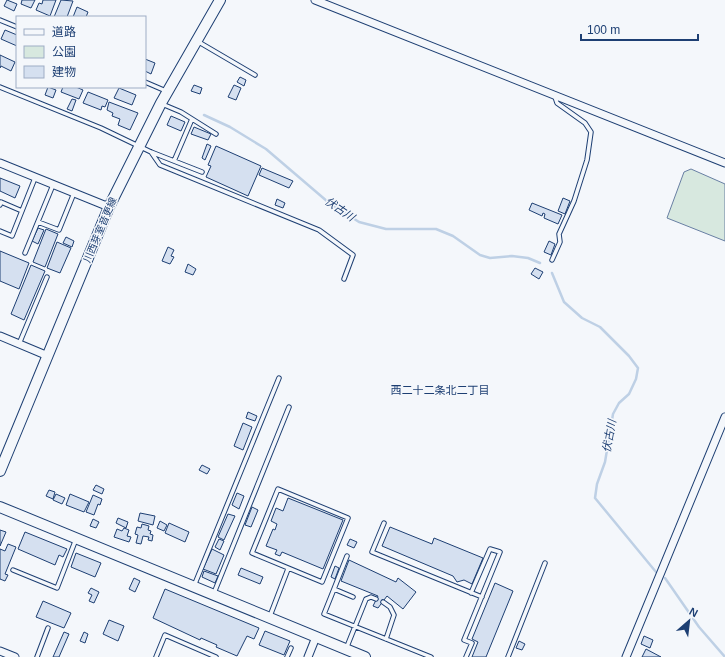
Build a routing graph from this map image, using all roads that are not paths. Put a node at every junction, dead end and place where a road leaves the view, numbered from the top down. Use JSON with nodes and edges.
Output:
{"nodes":[{"id":1,"x":220,"y":0,"type":"edge"},
{"id":2,"x":315,"y":0,"type":"edge"},
{"id":3,"x":0,"y":20,"type":"edge"},
{"id":4,"x":16,"y":27,"type":"edge"},
{"id":5,"x":196,"y":40,"type":"junction"},
{"id":6,"x":255,"y":75,"type":"dead end"},
{"id":7,"x":146,"y":82,"type":"edge"},
{"id":8,"x":0,"y":87,"type":"edge"},
{"id":9,"x":167,"y":92,"type":"junction"},
{"id":10,"x":554,"y":94,"type":"junction"},
{"id":11,"x":161,"y":103,"type":"junction"},
{"id":12,"x":192,"y":119,"type":"junction"},
{"id":13,"x":216,"y":134,"type":"dead end"},
{"id":14,"x":139,"y":145,"type":"junction"},
{"id":15,"x":151,"y":152,"type":"junction"},
{"id":16,"x":174,"y":161,"type":"junction"},
{"id":17,"x":0,"y":163,"type":"edge"},
{"id":18,"x":725,"y":163,"type":"edge"},
{"id":19,"x":202,"y":172,"type":"dead end"},
{"id":20,"x":35,"y":178,"type":"junction"},
{"id":21,"x":53,"y":185,"type":"junction"},
{"id":22,"x":74,"y":193,"type":"junction"},
{"id":23,"x":0,"y":205,"type":"edge"},
{"id":24,"x":109,"y":207,"type":"junction"},
{"id":25,"x":22,"y":211,"type":"junction"},
{"id":26,"x":38,"y":222,"type":"junction"},
{"id":27,"x":0,"y":231,"type":"edge"},
{"id":28,"x":25,"y":254,"type":"dead end"},
{"id":29,"x":552,"y":260,"type":"dead end"},
{"id":30,"x":47,"y":277,"type":"dead end"},
{"id":31,"x":344,"y":279,"type":"dead end"},
{"id":32,"x":0,"y":336,"type":"edge"},
{"id":33,"x":19,"y":344,"type":"junction"},
{"id":34,"x":48,"y":356,"type":"junction"},
{"id":35,"x":279,"y":378,"type":"dead end"},
{"id":36,"x":289,"y":407,"type":"dead end"},
{"id":37,"x":725,"y":417,"type":"edge"},
{"id":38,"x":0,"y":470,"type":"edge"},
{"id":39,"x":0,"y":507,"type":"edge"},
{"id":40,"x":384,"y":523,"type":"dead end"},
{"id":41,"x":77,"y":539,"type":"junction"},
{"id":42,"x":347,"y":556,"type":"dead end"},
{"id":43,"x":545,"y":563,"type":"dead end"},
{"id":44,"x":288,"y":569,"type":"junction"},
{"id":45,"x":13,"y":570,"type":"dead end"},
{"id":46,"x":193,"y":587,"type":"junction"},
{"id":47,"x":334,"y":589,"type":"junction"},
{"id":48,"x":471,"y":593,"type":"junction"},
{"id":49,"x":213,"y":595,"type":"junction"},
{"id":50,"x":353,"y":597,"type":"dead end"},
{"id":51,"x":482,"y":597,"type":"junction"},
{"id":52,"x":376,"y":599,"type":"dead end"},
{"id":53,"x":383,"y":602,"type":"dead end"},
{"id":54,"x":269,"y":618,"type":"junction"},
{"id":55,"x":355,"y":627,"type":"junction"},
{"id":56,"x":48,"y":628,"type":"dead end"},
{"id":57,"x":316,"y":637,"type":"junction"},
{"id":58,"x":386,"y":639,"type":"junction"},
{"id":59,"x":291,"y":648,"type":"dead end"},
{"id":60,"x":346,"y":649,"type":"junction"},
{"id":61,"x":0,"y":651,"type":"edge"},
{"id":62,"x":426,"y":656,"type":"edge"},
{"id":63,"x":15,"y":657,"type":"edge"},
{"id":64,"x":37,"y":657,"type":"edge"},
{"id":65,"x":156,"y":657,"type":"edge"},
{"id":66,"x":216,"y":657,"type":"edge"},
{"id":67,"x":287,"y":657,"type":"edge"},
{"id":68,"x":308,"y":657,"type":"edge"},
{"id":69,"x":365,"y":657,"type":"edge"},
{"id":70,"x":431,"y":657,"type":"edge"},
{"id":71,"x":466,"y":657,"type":"edge"},
{"id":72,"x":508,"y":657,"type":"edge"},
{"id":73,"x":626,"y":657,"type":"edge"}],
"edges":[{"from":1,"to":5,"type":"main road","name":"川西芽室音更線"},
{"from":2,"to":10,"type":"street"},
{"from":3,"to":4,"type":"lane"},
{"from":5,"to":6,"type":"lane"},
{"from":5,"to":9,"type":"main road","name":"川西芽室音更線"},
{"from":7,"to":9,"type":"lane"},
{"from":8,"to":14,"type":"lane"},
{"from":9,"to":11,"type":"main road","name":"川西芽室音更線"},
{"from":10,"to":18,"type":"street"},
{"from":10,"to":29,"type":"lane"},
{"from":11,"to":12,"type":"lane"},
{"from":11,"to":14,"type":"main road","name":"川西芽室音更線"},
{"from":12,"to":13,"type":"lane"},
{"from":12,"to":16,"type":"lane"},
{"from":14,"to":15,"type":"lane"},
{"from":14,"to":24,"type":"main road","name":"川西芽室音更線"},
{"from":15,"to":16,"type":"lane"},
{"from":15,"to":31,"type":"lane"},
{"from":16,"to":19,"type":"lane"},
{"from":17,"to":20,"type":"street"},
{"from":20,"to":21,"type":"street"},
{"from":20,"to":25,"type":"lane"},
{"from":21,"to":22,"type":"street"},
{"from":21,"to":26,"type":"lane"},
{"from":22,"to":24,"type":"street"},
{"from":22,"to":26,"type":"lane"},
{"from":23,"to":25,"type":"lane"},
{"from":24,"to":34,"type":"main road","name":"川西芽室音更線"},
{"from":25,"to":27,"type":"lane"},
{"from":26,"to":28,"type":"lane"},
{"from":30,"to":33,"type":"lane"},
{"from":32,"to":33,"type":"street"},
{"from":33,"to":34,"type":"street"},
{"from":34,"to":38,"type":"main road","name":"川西芽室音更線"},
{"from":35,"to":46,"type":"lane"},
{"from":36,"to":49,"type":"lane"},
{"from":37,"to":73,"type":"street"},
{"from":39,"to":41,"type":"main road"},
{"from":40,"to":48,"type":"lane"},
{"from":41,"to":45,"type":"lane"},
{"from":41,"to":46,"type":"main road"},
{"from":42,"to":47,"type":"lane"},
{"from":43,"to":72,"type":"lane"},
{"from":44,"to":44,"type":"lane"},
{"from":44,"to":54,"type":"lane"},
{"from":46,"to":49,"type":"main road"},
{"from":47,"to":50,"type":"lane"},
{"from":47,"to":55,"type":"lane"},
{"from":48,"to":51,"type":"lane"},
{"from":48,"to":51,"type":"lane"},
{"from":49,"to":54,"type":"main road"},
{"from":51,"to":71,"type":"lane"},
{"from":52,"to":55,"type":"lane"},
{"from":53,"to":58,"type":"lane"},
{"from":54,"to":57,"type":"main road"},
{"from":55,"to":58,"type":"lane"},
{"from":55,"to":60,"type":"lane"},
{"from":56,"to":64,"type":"lane"},
{"from":57,"to":60,"type":"main road"},
{"from":57,"to":68,"type":"street"},
{"from":58,"to":62,"type":"lane"},
{"from":59,"to":67,"type":"lane"},
{"from":60,"to":69,"type":"main road"},
{"from":61,"to":63,"type":"street"},
{"from":62,"to":70,"type":"lane"},
{"from":65,"to":66,"type":"lane"}]}
